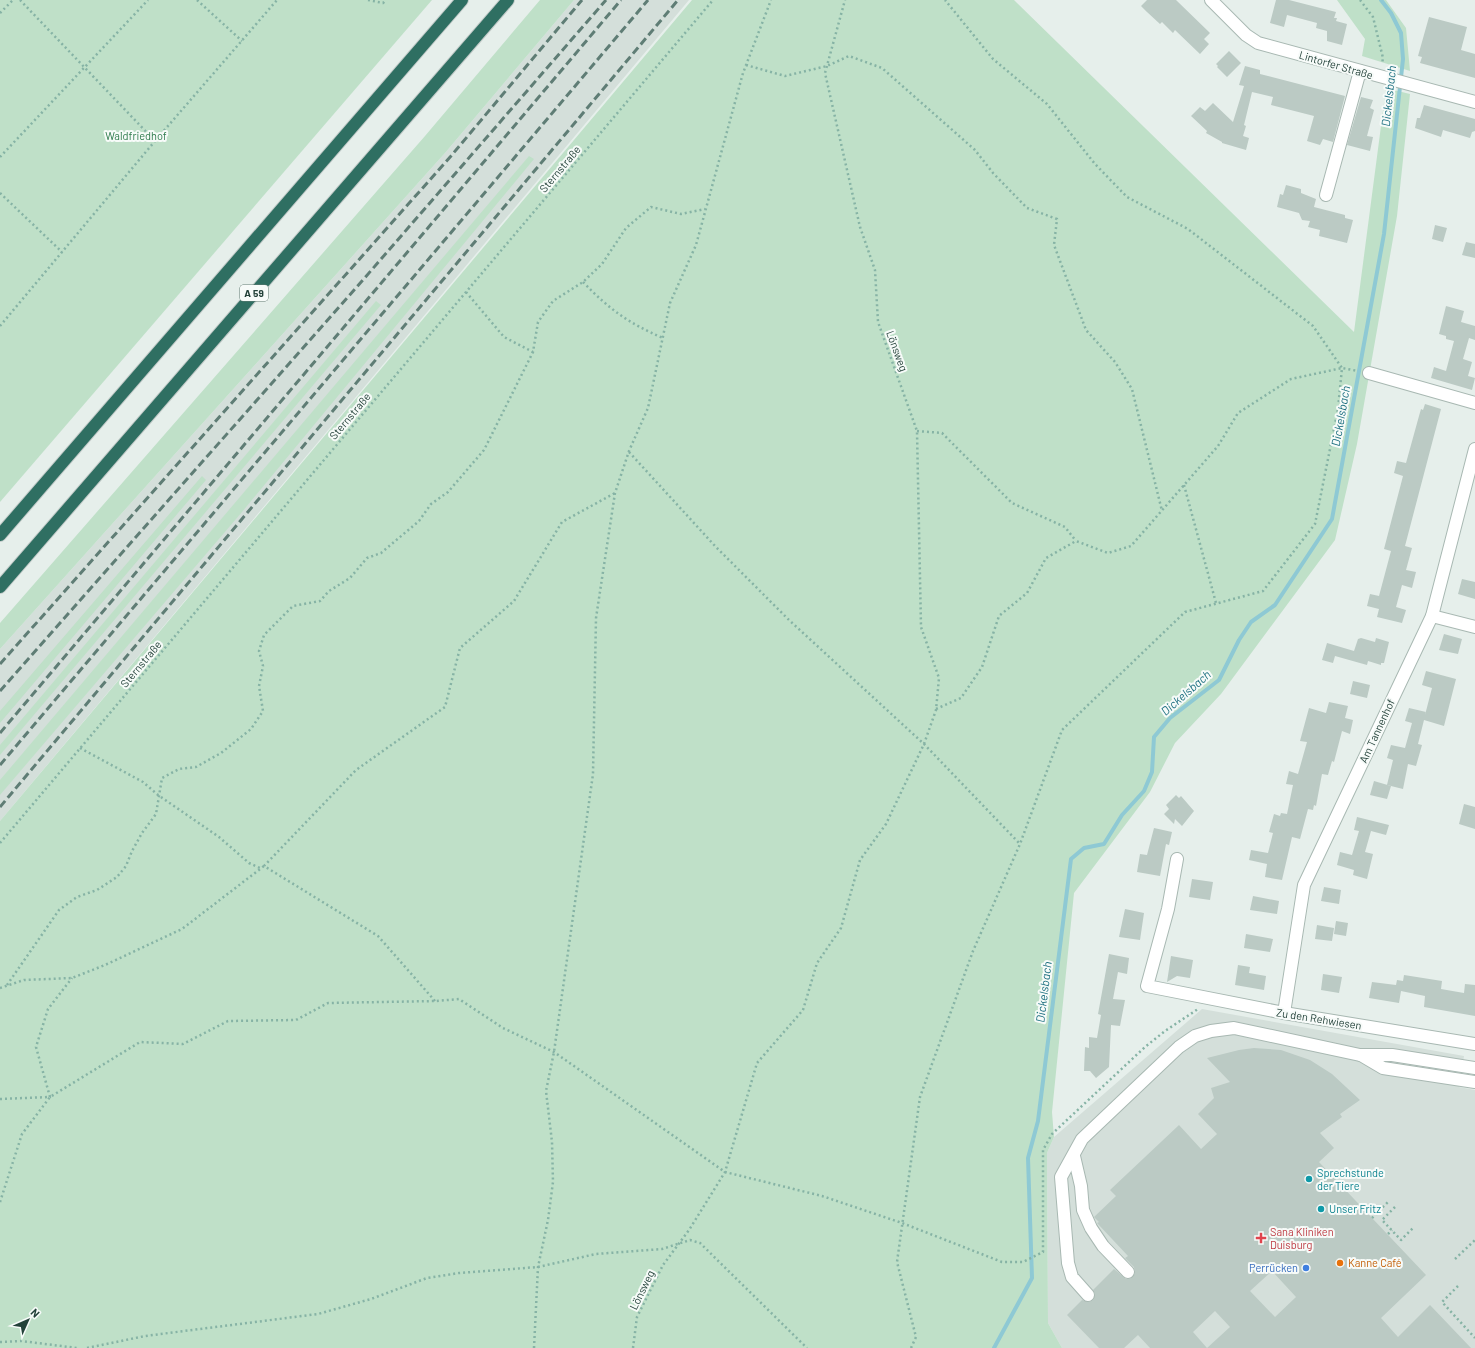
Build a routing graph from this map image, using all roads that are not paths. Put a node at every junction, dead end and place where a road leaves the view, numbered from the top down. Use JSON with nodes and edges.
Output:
{"nodes":[{"id":1,"x":462,"y":0,"type":"edge"},
{"id":2,"x":508,"y":0,"type":"edge"},
{"id":3,"x":1211,"y":0,"type":"edge"},
{"id":4,"x":1360,"y":71,"type":"junction"},
{"id":5,"x":1475,"y":102,"type":"edge"},
{"id":6,"x":1326,"y":194,"type":"dead end"},
{"id":7,"x":1369,"y":373,"type":"dead end"},
{"id":8,"x":1475,"y":403,"type":"edge"},
{"id":9,"x":1475,"y":449,"type":"edge"},
{"id":10,"x":0,"y":535,"type":"edge"},
{"id":11,"x":0,"y":587,"type":"edge"},
{"id":12,"x":1432,"y":616,"type":"junction"},
{"id":13,"x":1475,"y":627,"type":"edge"},
{"id":14,"x":1177,"y":859,"type":"dead end"},
{"id":15,"x":1284,"y":1013,"type":"junction"},
{"id":16,"x":1475,"y":1044,"type":"edge"},
{"id":17,"x":1360,"y":1055,"type":"junction"},
{"id":18,"x":1475,"y":1068,"type":"edge"},
{"id":19,"x":1475,"y":1082,"type":"edge"},
{"id":20,"x":1074,"y":1156,"type":"junction"},
{"id":21,"x":1128,"y":1272,"type":"dead end"},
{"id":22,"x":1088,"y":1295,"type":"dead end"}],
"edges":[{"from":1,"to":10,"type":"highway"},
{"from":2,"to":11,"type":"highway","number":"A 59"},
{"from":3,"to":4,"type":"street","name":"Lintorfer Straße"},
{"from":4,"to":5,"type":"street","name":"Lintorfer Straße"},
{"from":4,"to":6,"type":"street"},
{"from":7,"to":8,"type":"street"},
{"from":9,"to":12,"type":"street","name":"Am Tannenhof"},
{"from":12,"to":13,"type":"street"},
{"from":12,"to":15,"type":"street","name":"Am Tannenhof"},
{"from":14,"to":15,"type":"street","name":"Zu den Rehwiesen"},
{"from":15,"to":16,"type":"street","name":"Zu den Rehwiesen"},
{"from":17,"to":18,"type":"street"},
{"from":17,"to":19,"type":"street"},
{"from":17,"to":20,"type":"street"},
{"from":20,"to":21,"type":"street"},
{"from":20,"to":22,"type":"street"}]}
